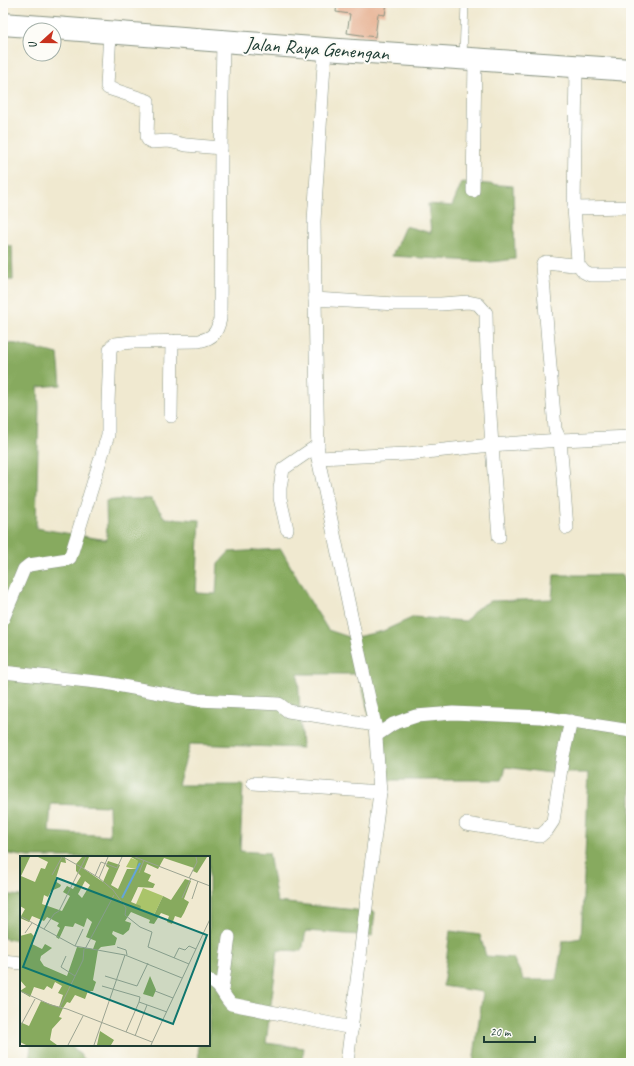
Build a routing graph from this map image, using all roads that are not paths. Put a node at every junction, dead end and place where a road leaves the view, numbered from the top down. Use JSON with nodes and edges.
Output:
{"nodes":[{"id":1,"x":465,"y":3,"type":"edge"},
{"id":2,"x":3,"y":24,"type":"edge"},
{"id":3,"x":110,"y":32,"type":"junction"},
{"id":4,"x":223,"y":41,"type":"junction"},
{"id":5,"x":326,"y":48,"type":"junction"},
{"id":6,"x":469,"y":58,"type":"junction"},
{"id":7,"x":576,"y":66,"type":"junction"},
{"id":8,"x":631,"y":70,"type":"edge"},
{"id":9,"x":221,"y":148,"type":"junction"},
{"id":10,"x":474,"y":191,"type":"dead end"},
{"id":11,"x":631,"y":207,"type":"edge"},
{"id":12,"x":574,"y":208,"type":"junction"},
{"id":13,"x":577,"y":263,"type":"junction"},
{"id":14,"x":631,"y":275,"type":"edge"},
{"id":15,"x":315,"y":299,"type":"junction"},
{"id":16,"x":172,"y":342,"type":"junction"},
{"id":17,"x":171,"y":416,"type":"dead end"},
{"id":18,"x":631,"y":437,"type":"edge"},
{"id":19,"x":560,"y":440,"type":"junction"},
{"id":20,"x":491,"y":444,"type":"junction"},
{"id":21,"x":318,"y":452,"type":"junction"},
{"id":22,"x":567,"y":528,"type":"dead end"},
{"id":23,"x":287,"y":529,"type":"dead end"},
{"id":24,"x":499,"y":537,"type":"dead end"},
{"id":25,"x":3,"y":619,"type":"edge"},
{"id":26,"x":3,"y":672,"type":"edge"},
{"id":27,"x":571,"y":721,"type":"junction"},
{"id":28,"x":376,"y":730,"type":"junction"},
{"id":29,"x":631,"y":731,"type":"edge"},
{"id":30,"x":253,"y":783,"type":"dead end"},
{"id":31,"x":380,"y":792,"type":"junction"},
{"id":32,"x":466,"y":824,"type":"dead end"},
{"id":33,"x":229,"y":937,"type":"dead end"},
{"id":34,"x":3,"y":961,"type":"edge"},
{"id":35,"x":20,"y":963,"type":"edge"},
{"id":36,"x":210,"y":981,"type":"edge"},
{"id":37,"x":222,"y":990,"type":"junction"},
{"id":38,"x":352,"y":1028,"type":"junction"},
{"id":39,"x":347,"y":1063,"type":"edge"}],
"edges":[{"from":1,"to":6,"type":"lane"},
{"from":2,"to":3,"type":"highway","name":"Jalan Raya Genengan"},
{"from":3,"to":4,"type":"highway","name":"Jalan Raya Genengan"},
{"from":3,"to":9,"type":"street"},
{"from":4,"to":5,"type":"highway","name":"Jalan Raya Genengan"},
{"from":4,"to":9,"type":"street"},
{"from":5,"to":6,"type":"highway","name":"Jalan Raya Genengan"},
{"from":5,"to":15,"type":"street"},
{"from":6,"to":7,"type":"highway","name":"Jalan Raya Genengan"},
{"from":6,"to":10,"type":"street"},
{"from":7,"to":8,"type":"highway","name":"Jalan Raya Genengan"},
{"from":7,"to":12,"type":"street"},
{"from":9,"to":16,"type":"street"},
{"from":11,"to":12,"type":"street"},
{"from":12,"to":13,"type":"street"},
{"from":13,"to":14,"type":"street"},
{"from":13,"to":19,"type":"street"},
{"from":15,"to":20,"type":"street"},
{"from":15,"to":21,"type":"street"},
{"from":16,"to":17,"type":"street"},
{"from":16,"to":25,"type":"street"},
{"from":18,"to":19,"type":"street"},
{"from":19,"to":20,"type":"street"},
{"from":19,"to":22,"type":"street"},
{"from":20,"to":21,"type":"street"},
{"from":20,"to":24,"type":"street"},
{"from":21,"to":23,"type":"street"},
{"from":21,"to":28,"type":"street"},
{"from":26,"to":28,"type":"street"},
{"from":27,"to":28,"type":"street"},
{"from":27,"to":29,"type":"street"},
{"from":27,"to":32,"type":"street"},
{"from":28,"to":31,"type":"street"},
{"from":30,"to":31,"type":"street"},
{"from":31,"to":38,"type":"street"},
{"from":33,"to":37,"type":"street"},
{"from":34,"to":35,"type":"street"},
{"from":36,"to":37,"type":"street"},
{"from":37,"to":38,"type":"street"},
{"from":38,"to":39,"type":"street"}]}
